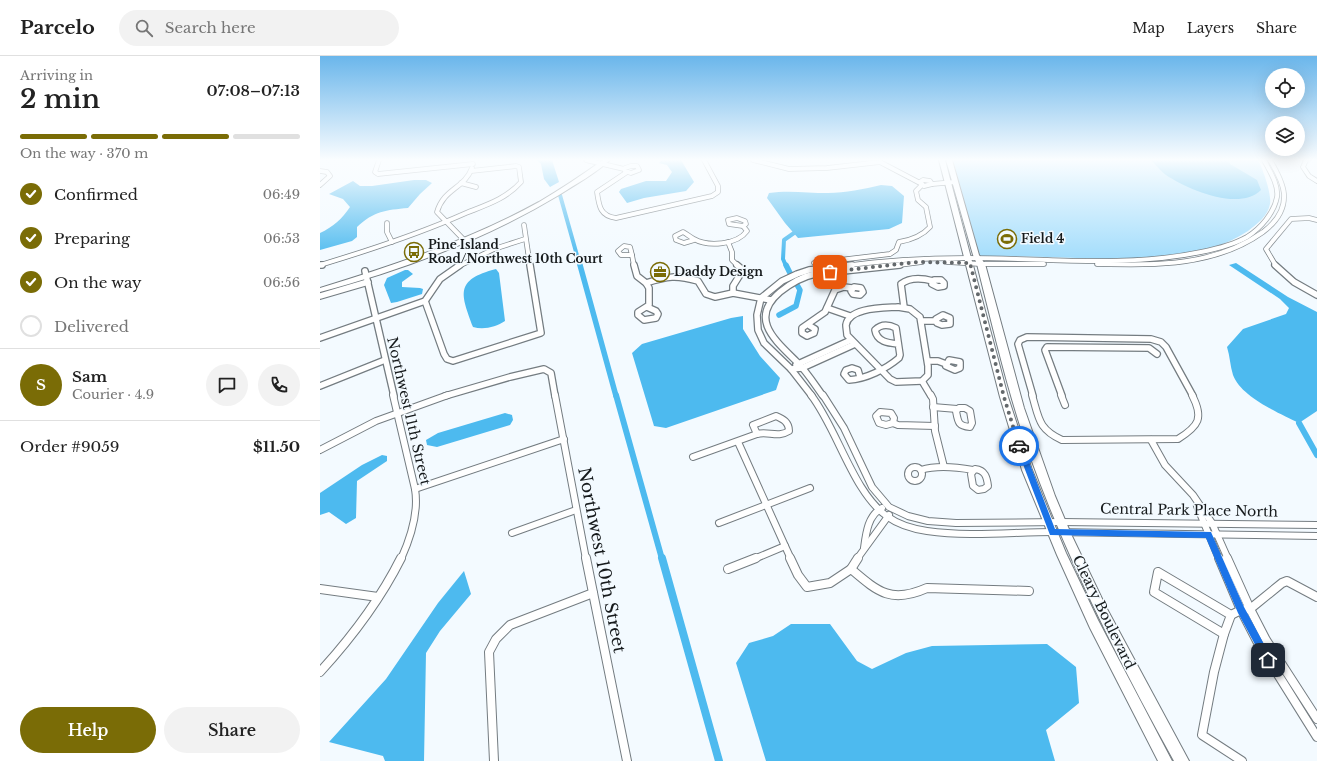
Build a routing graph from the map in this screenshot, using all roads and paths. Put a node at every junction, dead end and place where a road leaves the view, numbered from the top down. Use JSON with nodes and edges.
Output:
{"nodes":[{"id":1,"x":448,"y":193,"type":"edge"},
{"id":2,"x":511,"y":193,"type":"edge"},
{"id":3,"x":548,"y":193,"type":"edge"},
{"id":4,"x":598,"y":193,"type":"edge"},
{"id":5,"x":717,"y":193,"type":"edge"},
{"id":6,"x":916,"y":193,"type":"edge"},
{"id":7,"x":953,"y":193,"type":"edge"},
{"id":8,"x":1276,"y":193,"type":"edge"},
{"id":9,"x":1283,"y":193,"type":"edge"},
{"id":10,"x":1317,"y":220,"type":"edge"},
{"id":11,"x":387,"y":223,"type":"dead end"},
{"id":12,"x":446,"y":223,"type":"junction"},
{"id":13,"x":524,"y":224,"type":"dead end"},
{"id":14,"x":743,"y":226,"type":"dead end"},
{"id":15,"x":462,"y":238,"type":"junction"},
{"id":16,"x":525,"y":239,"type":"junction"},
{"id":17,"x":694,"y":240,"type":"dead end"},
{"id":18,"x":392,"y":242,"type":"junction"},
{"id":19,"x":728,"y":242,"type":"junction"},
{"id":20,"x":632,"y":255,"type":"dead end"},
{"id":21,"x":974,"y":261,"type":"junction"},
{"id":22,"x":814,"y":263,"type":"dead end"},
{"id":23,"x":320,"y":265,"type":"edge"},
{"id":24,"x":367,"y":276,"type":"junction"},
{"id":25,"x":932,"y":281,"type":"dead end"},
{"id":26,"x":646,"y":283,"type":"junction"},
{"id":27,"x":320,"y":284,"type":"edge"},
{"id":28,"x":852,"y":288,"type":"dead end"},
{"id":29,"x":320,"y":290,"type":"edge"},
{"id":30,"x":733,"y":293,"type":"junction"},
{"id":31,"x":320,"y":296,"type":"edge"},
{"id":32,"x":1317,"y":296,"type":"edge"},
{"id":33,"x":761,"y":298,"type":"junction"},
{"id":34,"x":771,"y":300,"type":"junction"},
{"id":35,"x":425,"y":301,"type":"junction"},
{"id":36,"x":647,"y":307,"type":"dead end"},
{"id":37,"x":904,"y":307,"type":"junction"},
{"id":38,"x":827,"y":308,"type":"junction"},
{"id":39,"x":850,"y":316,"type":"junction"},
{"id":40,"x":376,"y":318,"type":"junction"},
{"id":41,"x":922,"y":321,"type":"junction"},
{"id":42,"x":936,"y":321,"type":"dead end"},
{"id":43,"x":810,"y":326,"type":"dead end"},
{"id":44,"x":320,"y":338,"type":"edge"},
{"id":45,"x":1087,"y":338,"type":"junction"},
{"id":46,"x":853,"y":342,"type":"junction"},
{"id":47,"x":898,"y":344,"type":"junction"},
{"id":48,"x":1091,"y":347,"type":"junction"},
{"id":49,"x":1157,"y":354,"type":"dead end"},
{"id":50,"x":385,"y":360,"type":"junction"},
{"id":51,"x":928,"y":361,"type":"junction"},
{"id":52,"x":946,"y":364,"type":"dead end"},
{"id":53,"x":800,"y":366,"type":"junction"},
{"id":54,"x":791,"y":369,"type":"junction"},
{"id":55,"x":880,"y":369,"type":"junction"},
{"id":56,"x":860,"y":377,"type":"dead end"},
{"id":57,"x":922,"y":381,"type":"junction"},
{"id":58,"x":320,"y":386,"type":"edge"},
{"id":59,"x":1065,"y":405,"type":"dead end"},
{"id":60,"x":933,"y":408,"type":"junction"},
{"id":61,"x":957,"y":409,"type":"dead end"},
{"id":62,"x":398,"y":412,"type":"junction"},
{"id":63,"x":892,"y":423,"type":"dead end"},
{"id":64,"x":935,"y":426,"type":"junction"},
{"id":65,"x":757,"y":434,"type":"junction"},
{"id":66,"x":564,"y":440,"type":"junction"},
{"id":67,"x":1150,"y":440,"type":"junction"},
{"id":68,"x":738,"y":442,"type":"junction"},
{"id":69,"x":320,"y":450,"type":"edge"},
{"id":70,"x":693,"y":457,"type":"dead end"},
{"id":71,"x":944,"y":467,"type":"junction"},
{"id":72,"x":921,"y":470,"type":"dead end"},
{"id":73,"x":972,"y":470,"type":"dead end"},
{"id":74,"x":416,"y":488,"type":"junction"},
{"id":75,"x":810,"y":488,"type":"dead end"},
{"id":76,"x":767,"y":505,"type":"junction"},
{"id":77,"x":889,"y":507,"type":"junction"},
{"id":78,"x":879,"y":509,"type":"junction"},
{"id":79,"x":576,"y":510,"type":"junction"},
{"id":80,"x":888,"y":517,"type":"junction"},
{"id":81,"x":1061,"y":522,"type":"junction"},
{"id":82,"x":718,"y":523,"type":"dead end"},
{"id":83,"x":1208,"y":523,"type":"junction"},
{"id":84,"x":1317,"y":525,"type":"edge"},
{"id":85,"x":1050,"y":527,"type":"junction"},
{"id":86,"x":512,"y":533,"type":"dead end"},
{"id":87,"x":1066,"y":533,"type":"junction"},
{"id":88,"x":1218,"y":534,"type":"junction"},
{"id":89,"x":1208,"y":535,"type":"junction"},
{"id":90,"x":1317,"y":536,"type":"edge"},
{"id":91,"x":785,"y":546,"type":"junction"},
{"id":92,"x":864,"y":548,"type":"junction"},
{"id":93,"x":728,"y":569,"type":"dead end"},
{"id":94,"x":851,"y":570,"type":"junction"},
{"id":95,"x":320,"y":589,"type":"edge"},
{"id":96,"x":1029,"y":591,"type":"dead end"},
{"id":97,"x":593,"y":593,"type":"junction"},
{"id":98,"x":378,"y":597,"type":"junction"},
{"id":99,"x":1317,"y":597,"type":"edge"},
{"id":100,"x":1250,"y":609,"type":"junction"},
{"id":101,"x":1241,"y":610,"type":"junction"},
{"id":102,"x":1231,"y":615,"type":"junction"},
{"id":103,"x":1224,"y":634,"type":"junction"},
{"id":104,"x":320,"y":672,"type":"edge"},
{"id":105,"x":1317,"y":719,"type":"edge"},
{"id":106,"x":1317,"y":737,"type":"edge"},
{"id":107,"x":494,"y":761,"type":"edge"},
{"id":108,"x":627,"y":761,"type":"edge"},
{"id":109,"x":1165,"y":761,"type":"edge"},
{"id":110,"x":1182,"y":761,"type":"edge"},
{"id":111,"x":1242,"y":761,"type":"edge"}],
"edges":[{"from":1,"to":12,"type":"street"},
{"from":2,"to":12,"type":"street"},
{"from":3,"to":15,"type":"street"},
{"from":4,"to":5,"type":"street"},
{"from":6,"to":22,"type":"street"},
{"from":7,"to":21,"type":"street","name":"Cleary Boulevard"},
{"from":8,"to":21,"type":"street"},
{"from":9,"to":21,"type":"street"},
{"from":10,"to":32,"type":"street"},
{"from":11,"to":18,"type":"street"},
{"from":12,"to":15,"type":"street"},
{"from":12,"to":18,"type":"street"},
{"from":13,"to":16,"type":"street"},
{"from":14,"to":19,"type":"street"},
{"from":15,"to":24,"type":"street"},
{"from":16,"to":35,"type":"street"},
{"from":16,"to":35,"type":"street"},
{"from":17,"to":19,"type":"street"},
{"from":18,"to":23,"type":"street"},
{"from":19,"to":30,"type":"street"},
{"from":20,"to":26,"type":"street"},
{"from":21,"to":33,"type":"street"},
{"from":21,"to":34,"type":"street"},
{"from":21,"to":81,"type":"street","name":"Cleary Boulevard"},
{"from":21,"to":85,"type":"street","name":"Cleary Boulevard"},
{"from":24,"to":27,"type":"street"},
{"from":24,"to":29,"type":"street"},
{"from":24,"to":31,"type":"street"},
{"from":24,"to":40,"type":"street","name":"Northwest 11th Street"},
{"from":25,"to":37,"type":"street"},
{"from":26,"to":30,"type":"street"},
{"from":26,"to":36,"type":"street"},
{"from":28,"to":38,"type":"street"},
{"from":30,"to":33,"type":"street"},
{"from":33,"to":34,"type":"street"},
{"from":33,"to":54,"type":"street"},
{"from":34,"to":53,"type":"street"},
{"from":35,"to":40,"type":"street"},
{"from":37,"to":39,"type":"street"},
{"from":37,"to":41,"type":"street"},
{"from":38,"to":39,"type":"street"},
{"from":38,"to":43,"type":"street"},
{"from":39,"to":46,"type":"street"},
{"from":40,"to":44,"type":"street"},
{"from":40,"to":50,"type":"street","name":"Northwest 11th Street"},
{"from":41,"to":42,"type":"street"},
{"from":41,"to":51,"type":"street"},
{"from":45,"to":48,"type":"street"},
{"from":45,"to":67,"type":"street"},
{"from":45,"to":67,"type":"street"},
{"from":46,"to":53,"type":"street"},
{"from":46,"to":55,"type":"street"},
{"from":47,"to":47,"type":"street"},
{"from":47,"to":55,"type":"street"},
{"from":48,"to":49,"type":"street"},
{"from":48,"to":59,"type":"street"},
{"from":50,"to":58,"type":"street"},
{"from":50,"to":62,"type":"street","name":"Northwest 11th Street"},
{"from":51,"to":52,"type":"street"},
{"from":51,"to":57,"type":"street"},
{"from":53,"to":54,"type":"street"},
{"from":53,"to":77,"type":"street"},
{"from":54,"to":78,"type":"street"},
{"from":55,"to":56,"type":"street"},
{"from":55,"to":57,"type":"street"},
{"from":57,"to":60,"type":"street"},
{"from":60,"to":61,"type":"street"},
{"from":60,"to":64,"type":"street"},
{"from":62,"to":66,"type":"street","name":"Northwest 10th Street"},
{"from":62,"to":69,"type":"street"},
{"from":62,"to":74,"type":"street","name":"Northwest 11th Street"},
{"from":63,"to":64,"type":"street"},
{"from":64,"to":71,"type":"street"},
{"from":65,"to":65,"type":"street"},
{"from":65,"to":68,"type":"street"},
{"from":66,"to":74,"type":"street"},
{"from":66,"to":79,"type":"street","name":"Northwest 10th Street"},
{"from":67,"to":83,"type":"street"},
{"from":68,"to":70,"type":"street"},
{"from":68,"to":76,"type":"street"},
{"from":71,"to":72,"type":"street"},
{"from":71,"to":73,"type":"street"},
{"from":74,"to":98,"type":"street","name":"Northwest 11th Street"},
{"from":75,"to":76,"type":"street"},
{"from":76,"to":82,"type":"street"},
{"from":76,"to":91,"type":"street"},
{"from":77,"to":78,"type":"street"},
{"from":77,"to":80,"type":"street"},
{"from":77,"to":85,"type":"street"},
{"from":78,"to":80,"type":"street"},
{"from":78,"to":92,"type":"street"},
{"from":79,"to":86,"type":"street"},
{"from":79,"to":97,"type":"street","name":"Northwest 10th Street"},
{"from":80,"to":85,"type":"street"},
{"from":80,"to":92,"type":"street"},
{"from":81,"to":83,"type":"street","name":"Central Park Place North"},
{"from":81,"to":85,"type":"street","name":"Central Park Place North"},
{"from":81,"to":87,"type":"street","name":"Cleary Boulevard"},
{"from":83,"to":84,"type":"street","name":"Central Park Place North"},
{"from":83,"to":88,"type":"street"},
{"from":83,"to":89,"type":"street"},
{"from":85,"to":87,"type":"street","name":"Central Park Place North"},
{"from":85,"to":109,"type":"street","name":"Cleary Boulevard"},
{"from":87,"to":89,"type":"street","name":"Central Park Place North"},
{"from":87,"to":110,"type":"street","name":"Cleary Boulevard"},
{"from":88,"to":89,"type":"street","name":"Central Park Place North"},
{"from":88,"to":90,"type":"street","name":"Central Park Place North"},
{"from":88,"to":100,"type":"street"},
{"from":89,"to":101,"type":"street"},
{"from":91,"to":93,"type":"street"},
{"from":91,"to":94,"type":"street"},
{"from":92,"to":94,"type":"street"},
{"from":94,"to":96,"type":"street"},
{"from":95,"to":98,"type":"street"},
{"from":97,"to":107,"type":"street"},
{"from":97,"to":108,"type":"street","name":"Northwest 10th Street"},
{"from":98,"to":104,"type":"street","name":"Northwest 11th Street"},
{"from":99,"to":100,"type":"street"},
{"from":100,"to":101,"type":"street"},
{"from":100,"to":105,"type":"street"},
{"from":101,"to":102,"type":"street"},
{"from":101,"to":106,"type":"street"},
{"from":102,"to":103,"type":"street"},
{"from":102,"to":103,"type":"street"},
{"from":103,"to":111,"type":"street"}]}
